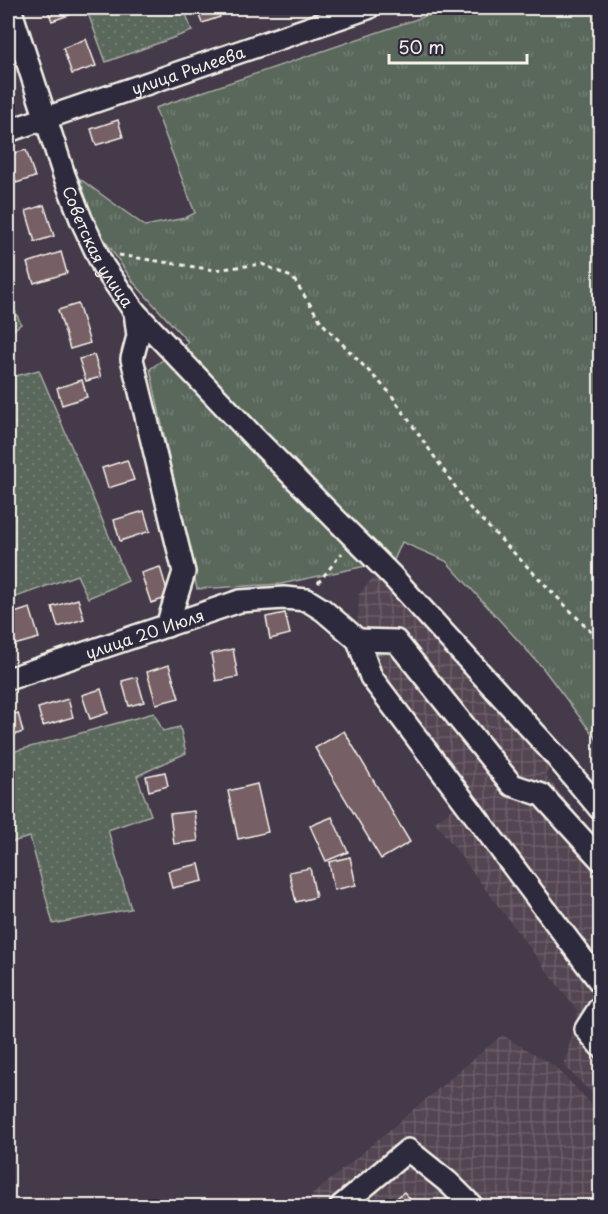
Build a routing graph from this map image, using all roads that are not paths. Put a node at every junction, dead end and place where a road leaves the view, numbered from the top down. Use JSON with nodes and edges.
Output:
{"nodes":[{"id":1,"x":10,"y":8,"type":"edge"},
{"id":2,"x":368,"y":8,"type":"edge"},
{"id":3,"x":46,"y":118,"type":"junction"},
{"id":4,"x":8,"y":131,"type":"edge"},
{"id":5,"x":135,"y":312,"type":"junction"},
{"id":6,"x":167,"y":626,"type":"junction"},
{"id":7,"x":358,"y":640,"type":"junction"},
{"id":8,"x":8,"y":679,"type":"edge"},
{"id":9,"x":600,"y":809,"type":"edge"},
{"id":10,"x":600,"y":859,"type":"edge"},
{"id":11,"x":600,"y":982,"type":"edge"},
{"id":12,"x":600,"y":1007,"type":"edge"},
{"id":13,"x":600,"y":1046,"type":"edge"},
{"id":14,"x":341,"y":1206,"type":"edge"},
{"id":15,"x":472,"y":1206,"type":"edge"}],
"edges":[{"from":1,"to":3,"type":"street","name":"Советская улица"},
{"from":2,"to":3,"type":"street","name":"улица Рылеева"},
{"from":3,"to":4,"type":"street","name":"улица Рылеева"},
{"from":3,"to":5,"type":"street","name":"Советская улица"},
{"from":5,"to":6,"type":"street","name":"Советская улица"},
{"from":5,"to":9,"type":"street"},
{"from":6,"to":7,"type":"street","name":"улица 20 Июля"},
{"from":6,"to":8,"type":"street","name":"улица 20 Июля"},
{"from":7,"to":10,"type":"street"},
{"from":7,"to":11,"type":"street"},
{"from":12,"to":13,"type":"street"},
{"from":14,"to":15,"type":"street"}]}
